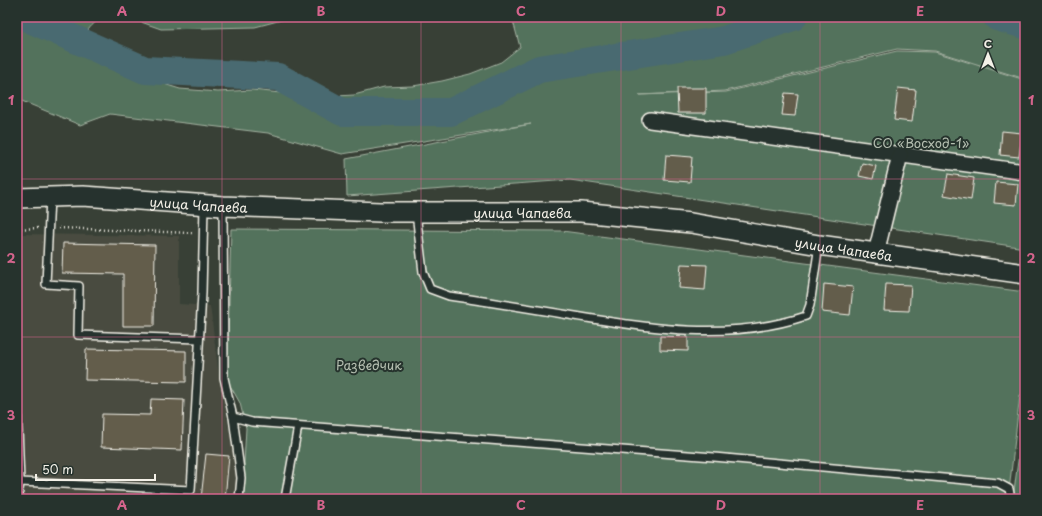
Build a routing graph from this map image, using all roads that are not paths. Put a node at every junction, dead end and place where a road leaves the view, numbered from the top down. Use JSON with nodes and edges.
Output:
{"nodes":[{"id":1,"x":650,"y":120,"type":"dead end"},
{"id":2,"x":900,"y":155,"type":"junction"},
{"id":3,"x":1025,"y":172,"type":"edge"},
{"id":4,"x":50,"y":196,"type":"junction"},
{"id":5,"x":17,"y":198,"type":"edge"},
{"id":6,"x":204,"y":205,"type":"junction"},
{"id":7,"x":223,"y":206,"type":"junction"},
{"id":8,"x":415,"y":211,"type":"junction"},
{"id":9,"x":819,"y":245,"type":"junction"},
{"id":10,"x":876,"y":253,"type":"junction"},
{"id":11,"x":1025,"y":274,"type":"edge"},
{"id":12,"x":199,"y":339,"type":"junction"},
{"id":13,"x":17,"y":400,"type":"edge"},
{"id":14,"x":233,"y":417,"type":"junction"},
{"id":15,"x":298,"y":426,"type":"junction"},
{"id":16,"x":20,"y":482,"type":"junction"},
{"id":17,"x":18,"y":499,"type":"edge"},
{"id":18,"x":239,"y":499,"type":"edge"},
{"id":19,"x":285,"y":499,"type":"edge"},
{"id":20,"x":1011,"y":499,"type":"edge"}],
"edges":[{"from":1,"to":2,"type":"street"},
{"from":2,"to":3,"type":"street"},
{"from":2,"to":10,"type":"street"},
{"from":4,"to":5,"type":"street","name":"улица Чапаева"},
{"from":4,"to":6,"type":"street","name":"улица Чапаева"},
{"from":4,"to":12,"type":"lane"},
{"from":6,"to":7,"type":"street","name":"улица Чапаева"},
{"from":6,"to":12,"type":"lane"},
{"from":7,"to":8,"type":"street","name":"улица Чапаева"},
{"from":7,"to":14,"type":"lane"},
{"from":8,"to":9,"type":"street","name":"улица Чапаева"},
{"from":8,"to":9,"type":"lane"},
{"from":9,"to":10,"type":"street","name":"улица Чапаева"},
{"from":10,"to":11,"type":"street","name":"улица Чапаева"},
{"from":12,"to":16,"type":"lane"},
{"from":13,"to":16,"type":"lane"},
{"from":14,"to":15,"type":"lane"},
{"from":14,"to":18,"type":"lane"},
{"from":15,"to":19,"type":"lane"},
{"from":15,"to":20,"type":"lane"},
{"from":16,"to":17,"type":"lane"}]}
